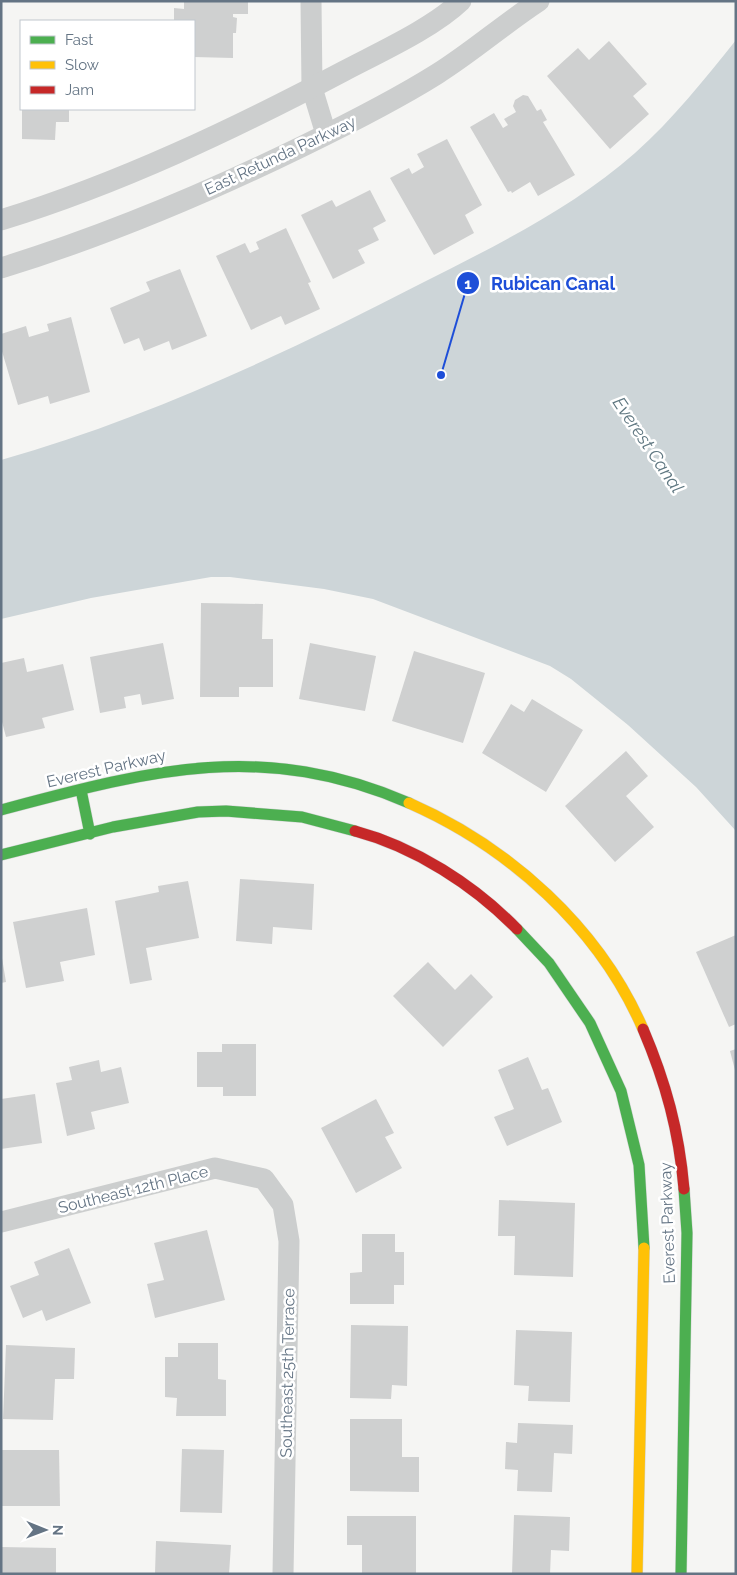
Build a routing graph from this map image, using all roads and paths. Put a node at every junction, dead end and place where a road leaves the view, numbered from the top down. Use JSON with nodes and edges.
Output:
{"nodes":[{"id":1,"x":311,"y":1,"type":"edge"},
{"id":2,"x":462,"y":1,"type":"edge"},
{"id":3,"x":538,"y":1,"type":"edge"},
{"id":4,"x":312,"y":88,"type":"junction"},
{"id":5,"x":326,"y":134,"type":"junction"},
{"id":6,"x":1,"y":220,"type":"edge"},
{"id":7,"x":1,"y":268,"type":"edge"},
{"id":8,"x":81,"y":790,"type":"junction"},
{"id":9,"x":1,"y":810,"type":"edge"},
{"id":10,"x":90,"y":834,"type":"junction"},
{"id":11,"x":1,"y":855,"type":"edge"},
{"id":12,"x":264,"y":1179,"type":"joint"},
{"id":13,"x":1,"y":1222,"type":"edge"},
{"id":14,"x":283,"y":1574,"type":"edge"},
{"id":15,"x":637,"y":1574,"type":"edge"},
{"id":16,"x":681,"y":1574,"type":"edge"}],
"edges":[{"from":1,"to":4,"type":"street"},
{"from":2,"to":4,"type":"street"},
{"from":3,"to":5,"type":"street","name":"East Retunda Parkway"},
{"from":4,"to":5,"type":"street"},
{"from":4,"to":6,"type":"street"},
{"from":5,"to":7,"type":"street","name":"East Retunda Parkway"},
{"from":8,"to":9,"type":"street","name":"Everest Parkway"},
{"from":8,"to":10,"type":"street"},
{"from":8,"to":16,"type":"street","name":"Everest Parkway"},
{"from":10,"to":11,"type":"street","name":"Everest Parkway"},
{"from":10,"to":15,"type":"street","name":"Everest Parkway"},
{"from":12,"to":13,"type":"street","name":"Southeast 12th Place"},
{"from":12,"to":14,"type":"street","name":"Southeast 25th Terrace"}]}
